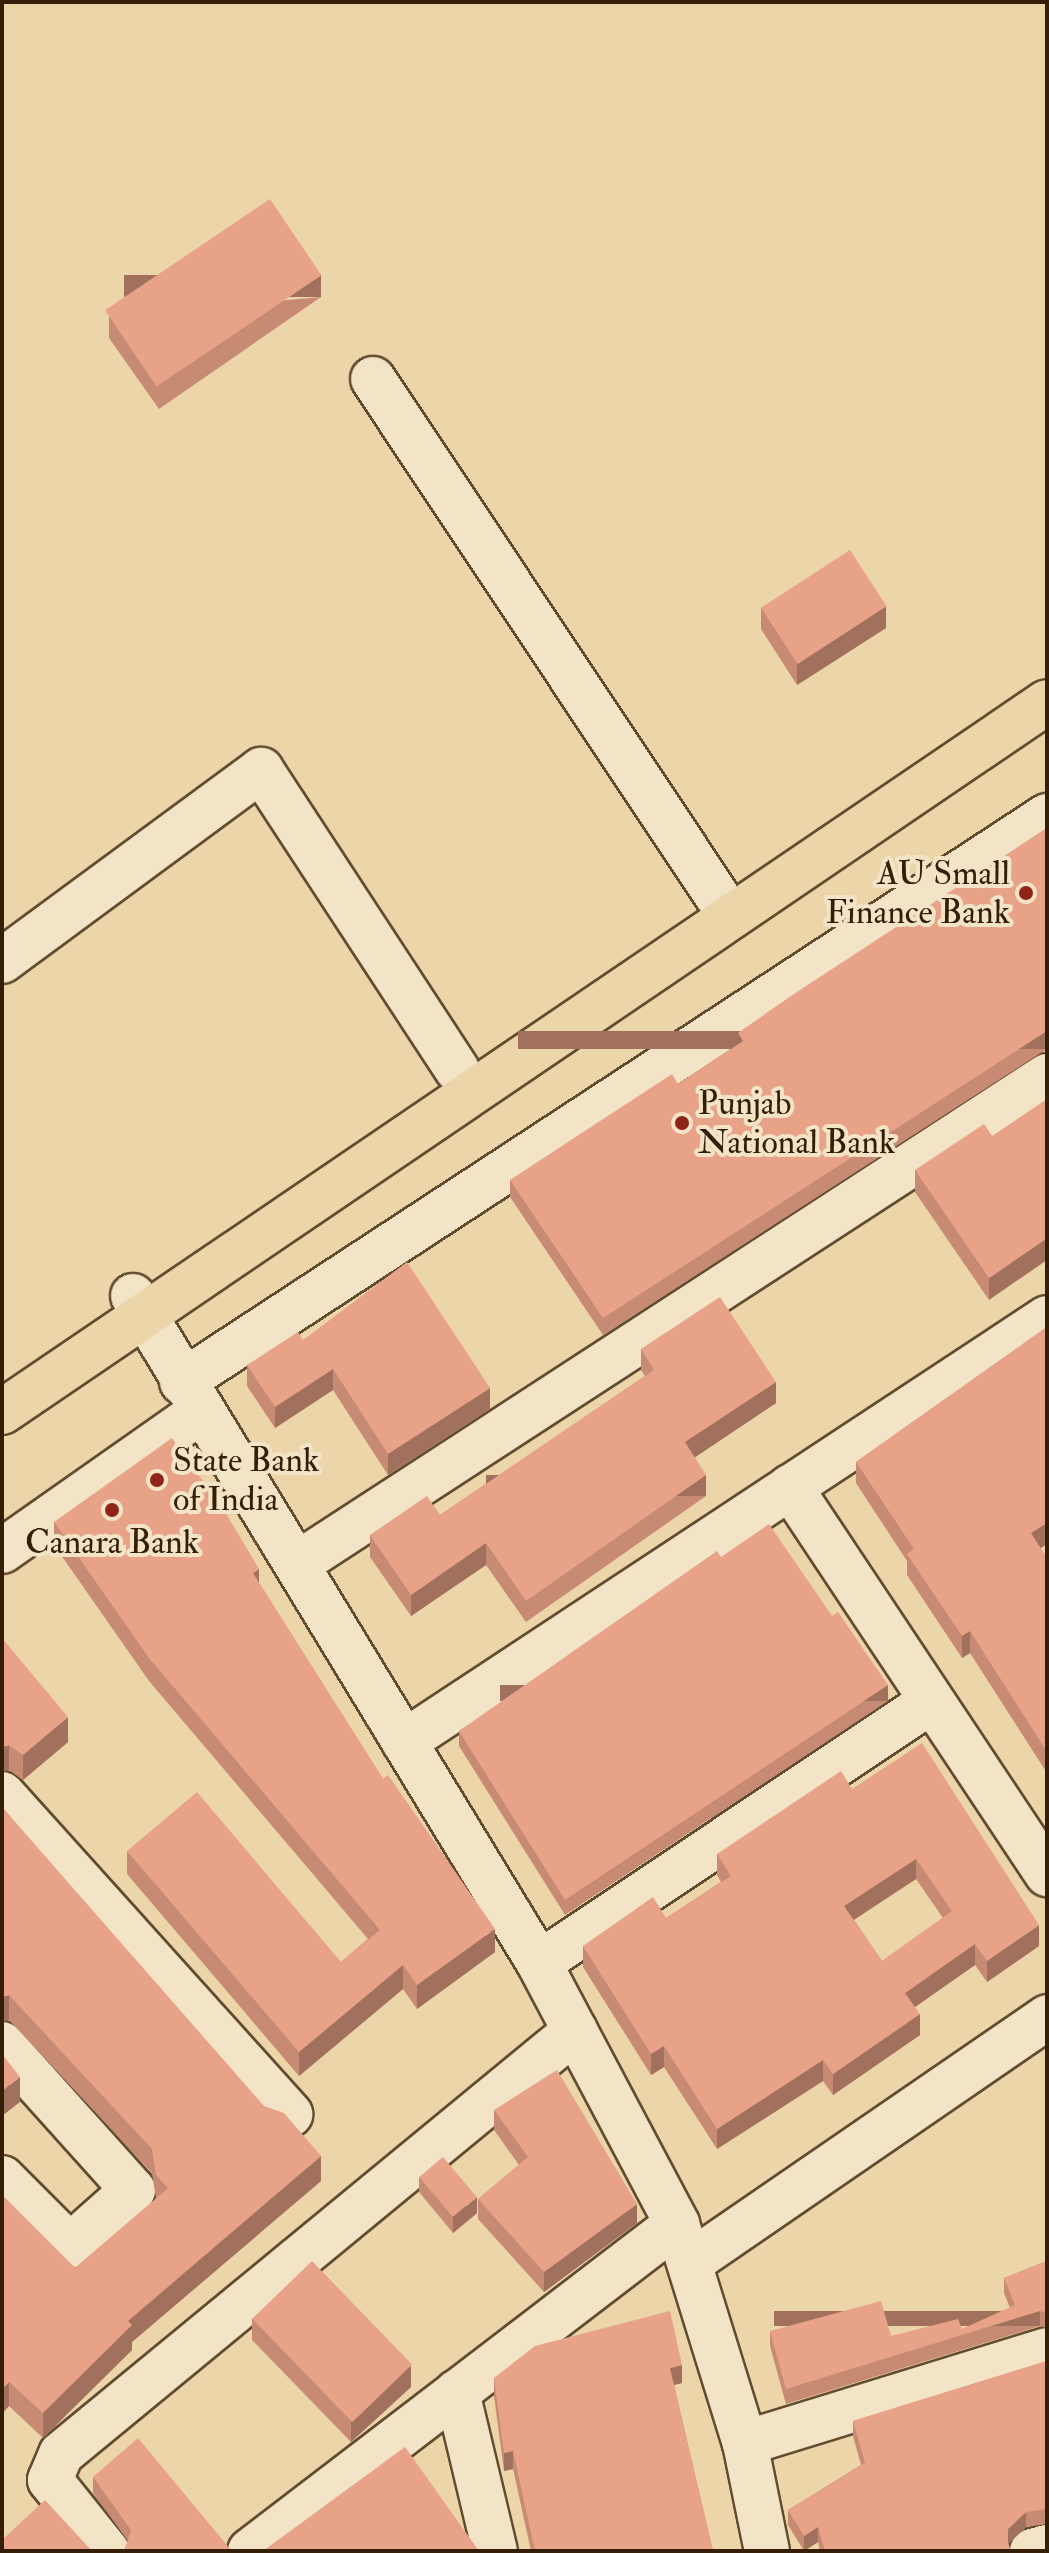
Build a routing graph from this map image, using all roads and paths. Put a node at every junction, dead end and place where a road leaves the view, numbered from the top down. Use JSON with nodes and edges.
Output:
{"nodes":[{"id":1,"x":373,"y":379,"type":"dead end"},
{"id":2,"x":1047,"y":676,"type":"edge"},
{"id":3,"x":1047,"y":702,"type":"edge"},
{"id":4,"x":1047,"y":816,"type":"edge"},
{"id":5,"x":717,"y":896,"type":"junction"},
{"id":6,"x":2,"y":961,"type":"edge"},
{"id":7,"x":457,"y":1069,"type":"junction"},
{"id":8,"x":1047,"y":1076,"type":"edge"},
{"id":9,"x":138,"y":1305,"type":"junction"},
{"id":10,"x":1047,"y":1318,"type":"edge"},
{"id":11,"x":2,"y":1385,"type":"edge"},
{"id":12,"x":191,"y":1397,"type":"junction"},
{"id":13,"x":2,"y":1412,"type":"edge"},
{"id":14,"x":790,"y":1487,"type":"junction"},
{"id":15,"x":2,"y":1551,"type":"edge"},
{"id":16,"x":297,"y":1564,"type":"junction"},
{"id":17,"x":932,"y":1701,"type":"junction"},
{"id":18,"x":404,"y":1742,"type":"junction"},
{"id":19,"x":2,"y":1794,"type":"edge"},
{"id":20,"x":1047,"y":1874,"type":"edge"},
{"id":21,"x":539,"y":1963,"type":"junction"},
{"id":22,"x":1047,"y":2017,"type":"edge"},
{"id":23,"x":575,"y":2031,"type":"junction"},
{"id":24,"x":2,"y":2044,"type":"edge"},
{"id":25,"x":290,"y":2114,"type":"edge"},
{"id":26,"x":2,"y":2178,"type":"edge"},
{"id":27,"x":685,"y":2242,"type":"junction"},
{"id":28,"x":1047,"y":2350,"type":"edge"},
{"id":29,"x":457,"y":2392,"type":"junction"},
{"id":30,"x":745,"y":2443,"type":"junction"},
{"id":31,"x":1047,"y":2547,"type":"edge"},
{"id":32,"x":107,"y":2551,"type":"edge"},
{"id":33,"x":250,"y":2551,"type":"edge"},
{"id":34,"x":495,"y":2551,"type":"edge"},
{"id":35,"x":767,"y":2551,"type":"edge"},
{"id":36,"x":1032,"y":2551,"type":"edge"}],
"edges":[{"from":1,"to":5,"type":"street"},
{"from":2,"to":5,"type":"main road"},
{"from":3,"to":9,"type":"main road"},
{"from":4,"to":12,"type":"street"},
{"from":5,"to":7,"type":"main road"},
{"from":6,"to":7,"type":"street"},
{"from":7,"to":9,"type":"main road"},
{"from":8,"to":16,"type":"street"},
{"from":9,"to":11,"type":"main road"},
{"from":9,"to":12,"type":"street"},
{"from":9,"to":13,"type":"main road"},
{"from":10,"to":14,"type":"street"},
{"from":12,"to":15,"type":"street"},
{"from":12,"to":16,"type":"street"},
{"from":14,"to":17,"type":"street"},
{"from":14,"to":18,"type":"street"},
{"from":16,"to":18,"type":"street"},
{"from":17,"to":20,"type":"street"},
{"from":17,"to":21,"type":"street"},
{"from":18,"to":21,"type":"street"},
{"from":19,"to":25,"type":"street"},
{"from":21,"to":23,"type":"street"},
{"from":22,"to":27,"type":"street"},
{"from":23,"to":27,"type":"street"},
{"from":23,"to":32,"type":"street"},
{"from":24,"to":26,"type":"street"},
{"from":27,"to":29,"type":"street"},
{"from":27,"to":30,"type":"street"},
{"from":28,"to":30,"type":"street"},
{"from":29,"to":33,"type":"street"},
{"from":29,"to":34,"type":"street"},
{"from":30,"to":35,"type":"street"},
{"from":31,"to":36,"type":"street"}]}
